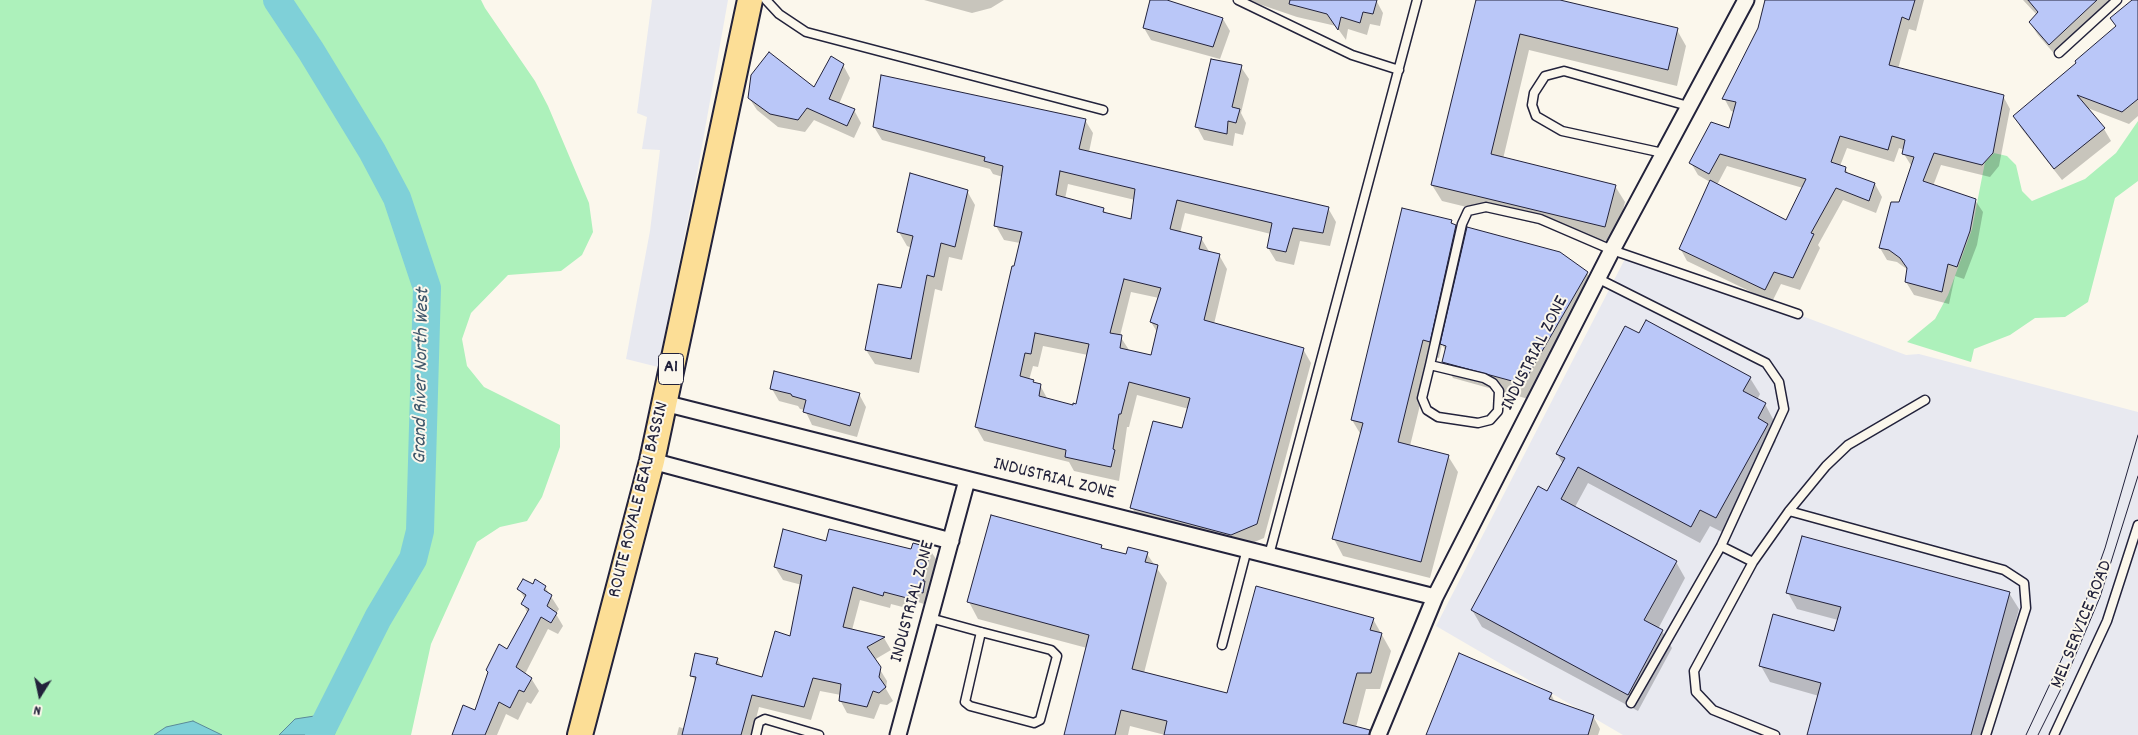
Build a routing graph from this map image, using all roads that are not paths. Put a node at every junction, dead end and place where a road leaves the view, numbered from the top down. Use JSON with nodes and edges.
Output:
{"nodes":[{"id":1,"x":750,"y":0,"type":"edge"},
{"id":2,"x":766,"y":0,"type":"edge"},
{"id":3,"x":1238,"y":0,"type":"edge"},
{"id":4,"x":1416,"y":0,"type":"edge"},
{"id":5,"x":2117,"y":0,"type":"edge"},
{"id":6,"x":1742,"y":1,"type":"edge"},
{"id":7,"x":2059,"y":53,"type":"dead end"},
{"id":8,"x":1399,"y":70,"type":"junction"},
{"id":9,"x":1688,"y":106,"type":"junction"},
{"id":10,"x":1103,"y":110,"type":"dead end"},
{"id":11,"x":1663,"y":153,"type":"junction"},
{"id":12,"x":1612,"y":250,"type":"junction"},
{"id":13,"x":1597,"y":278,"type":"junction"},
{"id":14,"x":1798,"y":314,"type":"dead end"},
{"id":15,"x":1430,"y":365,"type":"junction"},
{"id":16,"x":1925,"y":400,"type":"dead end"},
{"id":17,"x":664,"y":403,"type":"junction"},
{"id":18,"x":652,"y":462,"type":"junction"},
{"id":19,"x":967,"y":480,"type":"junction"},
{"id":20,"x":1789,"y":511,"type":"junction"},
{"id":21,"x":2138,"y":525,"type":"edge"},
{"id":22,"x":951,"y":541,"type":"junction"},
{"id":23,"x":1721,"y":546,"type":"junction"},
{"id":24,"x":1246,"y":549,"type":"junction"},
{"id":25,"x":1269,"y":555,"type":"junction"},
{"id":26,"x":1754,"y":562,"type":"junction"},
{"id":27,"x":1435,"y":597,"type":"junction"},
{"id":28,"x":930,"y":618,"type":"junction"},
{"id":29,"x":982,"y":632,"type":"junction"},
{"id":30,"x":1222,"y":645,"type":"dead end"},
{"id":31,"x":1631,"y":703,"type":"dead end"},
{"id":32,"x":580,"y":735,"type":"edge"},
{"id":33,"x":756,"y":735,"type":"edge"},
{"id":34,"x":819,"y":735,"type":"edge"},
{"id":35,"x":898,"y":735,"type":"edge"},
{"id":36,"x":1378,"y":735,"type":"edge"},
{"id":37,"x":1775,"y":735,"type":"edge"},
{"id":38,"x":1986,"y":735,"type":"edge"},
{"id":39,"x":2054,"y":735,"type":"edge"}],
"edges":[{"from":1,"to":17,"type":"main road","name":"ROUTE ROYALE BEAU BASSIN","number":"A1"},
{"from":2,"to":10,"type":"lane"},
{"from":3,"to":8,"type":"lane"},
{"from":4,"to":8,"type":"lane"},
{"from":5,"to":7,"type":"lane"},
{"from":6,"to":9,"type":"street","name":"INDUSTRIAL ZONE"},
{"from":8,"to":25,"type":"lane"},
{"from":9,"to":11,"type":"street","name":"INDUSTRIAL ZONE"},
{"from":9,"to":11,"type":"lane"},
{"from":11,"to":12,"type":"street","name":"INDUSTRIAL ZONE"},
{"from":12,"to":13,"type":"street","name":"INDUSTRIAL ZONE"},
{"from":12,"to":14,"type":"lane"},
{"from":12,"to":15,"type":"lane"},
{"from":13,"to":23,"type":"lane"},
{"from":13,"to":27,"type":"street","name":"INDUSTRIAL ZONE"},
{"from":15,"to":15,"type":"lane"},
{"from":16,"to":20,"type":"lane"},
{"from":17,"to":18,"type":"main road","name":"ROUTE ROYALE BEAU BASSIN","number":"A1"},
{"from":17,"to":19,"type":"street","name":"INDUSTRIAL ZONE"},
{"from":18,"to":22,"type":"street"},
{"from":18,"to":32,"type":"main road","name":"ROUTE ROYALE BEAU BASSIN","number":"A1"},
{"from":19,"to":22,"type":"street","name":"INDUSTRIAL ZONE"},
{"from":19,"to":24,"type":"street","name":"INDUSTRIAL ZONE"},
{"from":20,"to":26,"type":"lane"},
{"from":20,"to":38,"type":"lane"},
{"from":21,"to":39,"type":"lane","name":"MEL SERVICE ROAD"},
{"from":22,"to":28,"type":"street","name":"INDUSTRIAL ZONE"},
{"from":23,"to":26,"type":"lane"},
{"from":23,"to":31,"type":"lane"},
{"from":24,"to":25,"type":"street","name":"INDUSTRIAL ZONE"},
{"from":24,"to":30,"type":"lane"},
{"from":25,"to":27,"type":"street","name":"INDUSTRIAL ZONE"},
{"from":26,"to":37,"type":"lane"},
{"from":27,"to":36,"type":"street","name":"INDUSTRIAL ZONE"},
{"from":28,"to":29,"type":"lane"},
{"from":28,"to":35,"type":"street","name":"INDUSTRIAL ZONE"},
{"from":29,"to":29,"type":"lane"},
{"from":33,"to":34,"type":"lane"}]}
